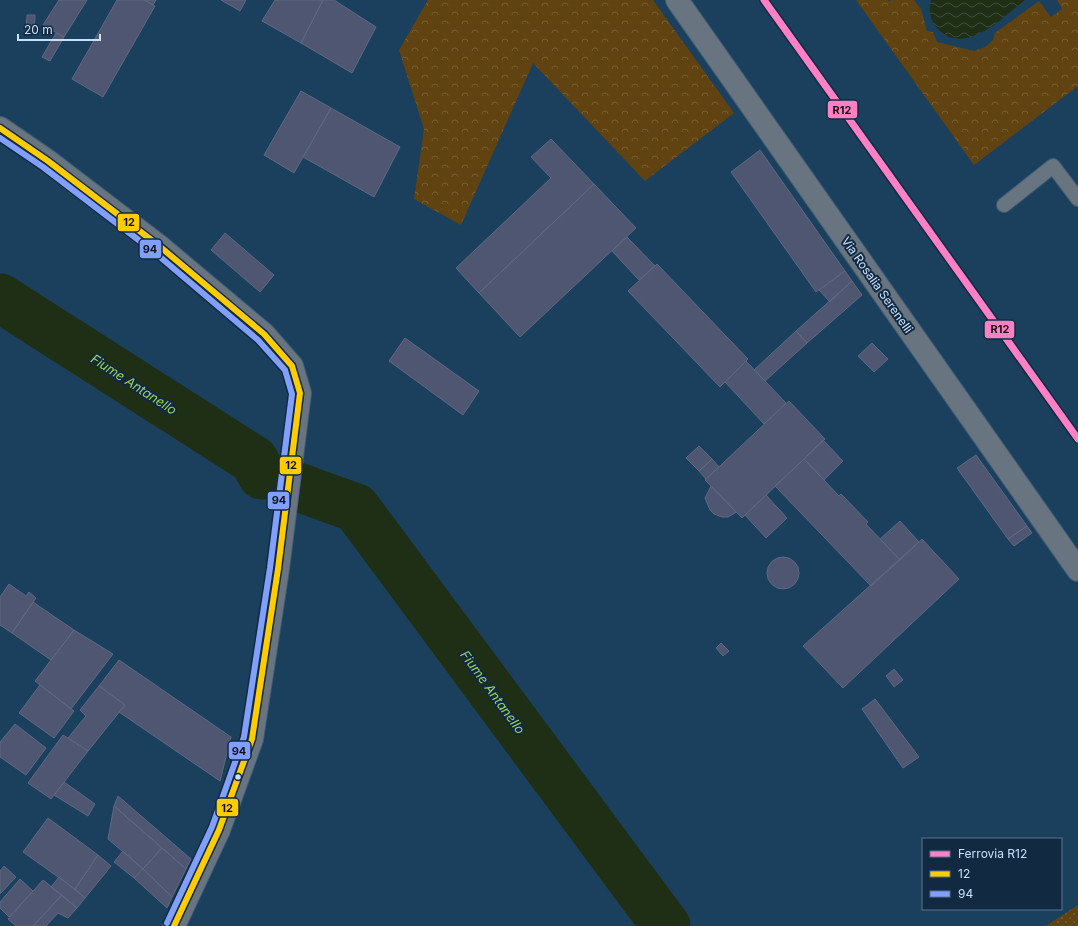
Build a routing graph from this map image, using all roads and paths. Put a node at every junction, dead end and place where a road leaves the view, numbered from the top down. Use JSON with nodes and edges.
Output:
{"nodes":[{"id":1,"x":677,"y":0,"type":"edge"},
{"id":2,"x":0,"y":128,"type":"edge"},
{"id":3,"x":1078,"y":199,"type":"edge"},
{"id":4,"x":1004,"y":205,"type":"dead end"},
{"id":5,"x":1078,"y":570,"type":"edge"},
{"id":6,"x":174,"y":926,"type":"edge"}],
"edges":[{"from":1,"to":5,"type":"street","name":"Via Rosalia Serenelli"},
{"from":2,"to":6,"type":"street"},
{"from":3,"to":4,"type":"lane"}]}
